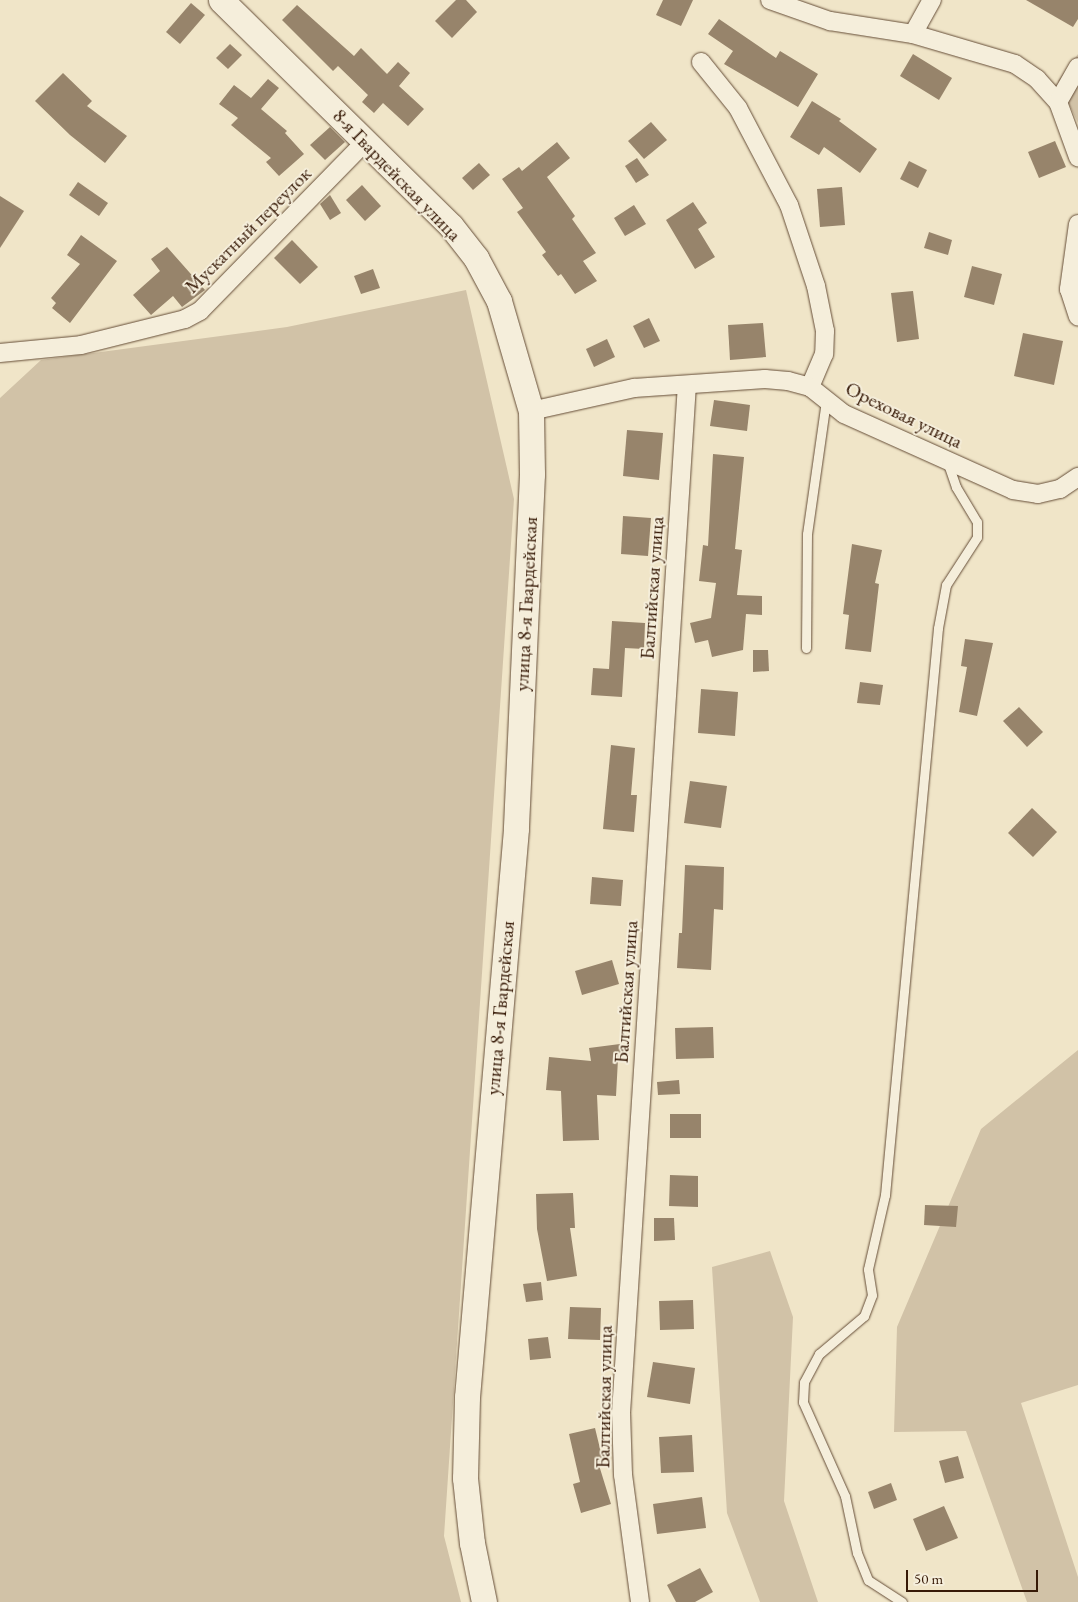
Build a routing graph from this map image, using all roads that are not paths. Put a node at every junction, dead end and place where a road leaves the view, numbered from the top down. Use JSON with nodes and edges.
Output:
{"nodes":[{"id":1,"x":220,"y":0,"type":"edge"},
{"id":2,"x":770,"y":0,"type":"edge"},
{"id":3,"x":932,"y":0,"type":"edge"},
{"id":4,"x":913,"y":34,"type":"junction"},
{"id":5,"x":701,"y":62,"type":"dead end"},
{"id":6,"x":1078,"y":67,"type":"edge"},
{"id":7,"x":1058,"y":102,"type":"junction"},
{"id":8,"x":366,"y":141,"type":"junction"},
{"id":9,"x":1078,"y":156,"type":"edge"},
{"id":10,"x":1078,"y":224,"type":"edge"},
{"id":11,"x":1078,"y":317,"type":"edge"},
{"id":12,"x":0,"y":353,"type":"edge"},
{"id":13,"x":687,"y":385,"type":"junction"},
{"id":14,"x":810,"y":386,"type":"junction"},
{"id":15,"x":826,"y":400,"type":"junction"},
{"id":16,"x":531,"y":411,"type":"junction"},
{"id":17,"x":947,"y":461,"type":"junction"},
{"id":18,"x":1078,"y":477,"type":"edge"},
{"id":19,"x":806,"y":648,"type":"dead end"},
{"id":20,"x":484,"y":1602,"type":"edge"},
{"id":21,"x":640,"y":1602,"type":"edge"},
{"id":22,"x":902,"y":1602,"type":"edge"}],
"edges":[{"from":1,"to":8,"type":"street","name":"8-я Гвардейская улица"},
{"from":2,"to":4,"type":"street"},
{"from":3,"to":4,"type":"street"},
{"from":4,"to":7,"type":"street"},
{"from":5,"to":14,"type":"street"},
{"from":6,"to":7,"type":"street"},
{"from":7,"to":9,"type":"street"},
{"from":8,"to":12,"type":"street","name":"Мускатный переулок"},
{"from":8,"to":16,"type":"street","name":"8-я Гвардейская улица"},
{"from":10,"to":11,"type":"street"},
{"from":13,"to":14,"type":"street"},
{"from":13,"to":16,"type":"street"},
{"from":13,"to":21,"type":"street","name":"Балтийская улица"},
{"from":14,"to":15,"type":"street","name":"Ореховая улица"},
{"from":15,"to":17,"type":"street","name":"Ореховая улица"},
{"from":15,"to":19,"type":"lane"},
{"from":16,"to":20,"type":"street","name":"улица 8-я Гвардейская"},
{"from":17,"to":18,"type":"street","name":"Ореховая улица"},
{"from":17,"to":22,"type":"lane"}]}
